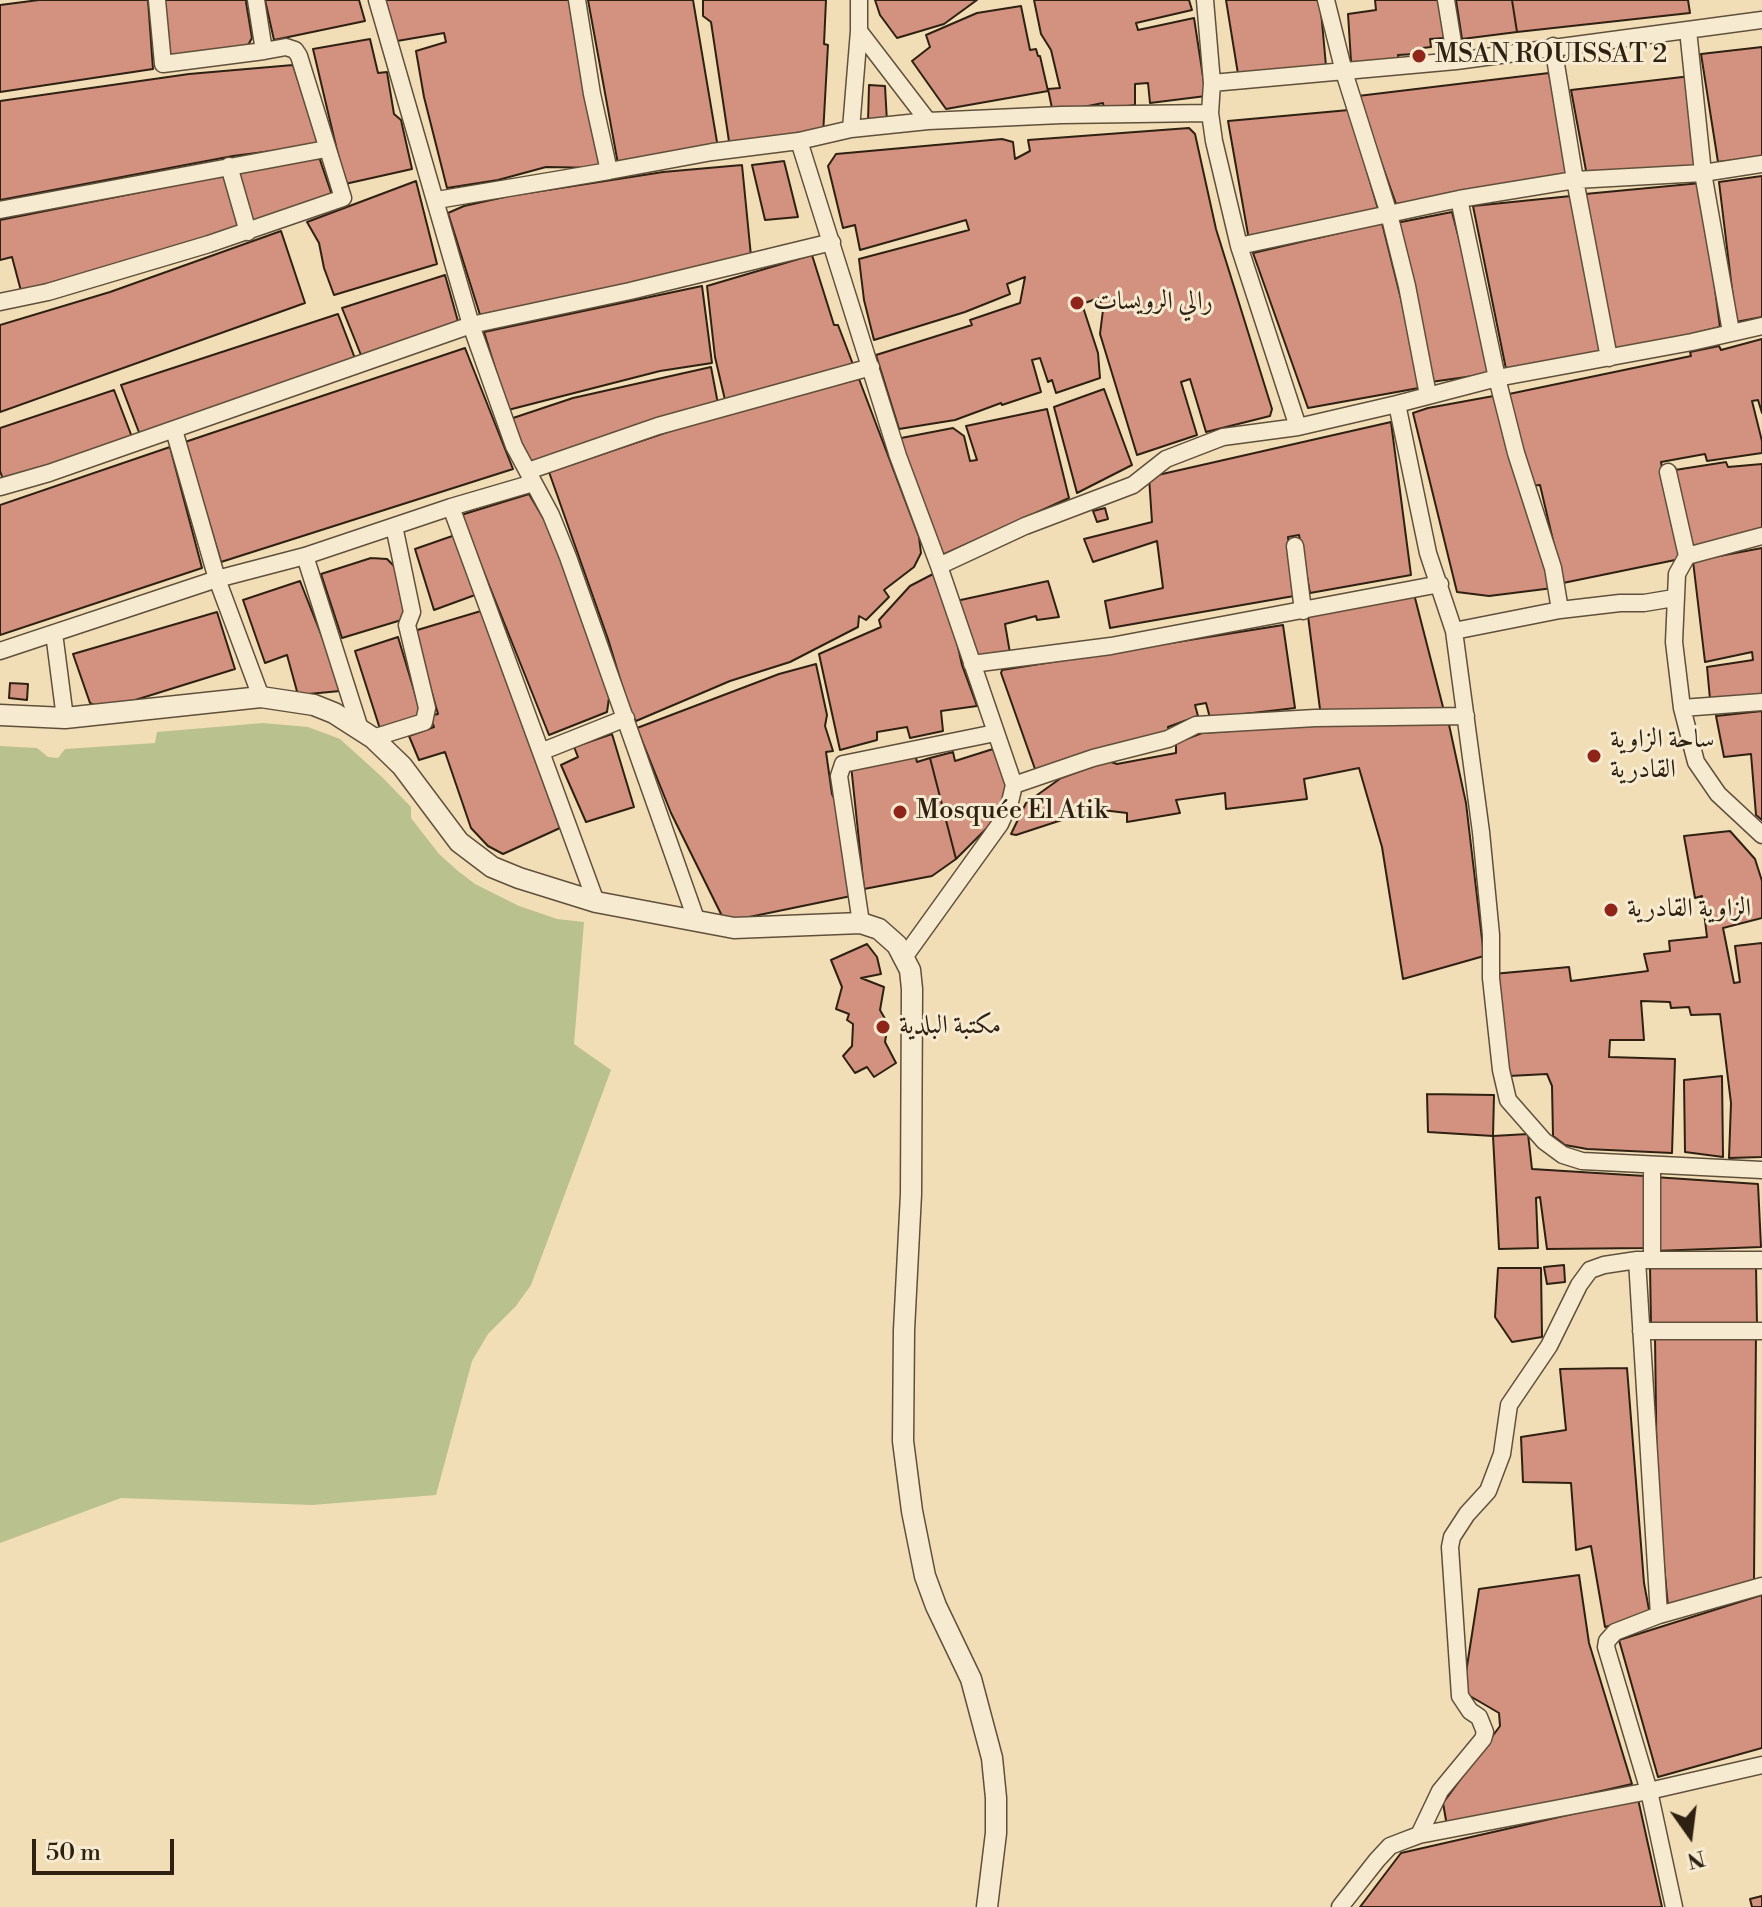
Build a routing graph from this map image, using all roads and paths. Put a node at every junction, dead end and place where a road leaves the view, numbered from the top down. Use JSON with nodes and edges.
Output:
{"nodes":[{"id":1,"x":157,"y":0,"type":"edge"},
{"id":2,"x":256,"y":0,"type":"edge"},
{"id":3,"x":377,"y":0,"type":"edge"},
{"id":4,"x":577,"y":0,"type":"edge"},
{"id":5,"x":859,"y":0,"type":"edge"},
{"id":6,"x":1205,"y":0,"type":"edge"},
{"id":7,"x":1326,"y":0,"type":"edge"},
{"id":8,"x":1446,"y":0,"type":"edge"},
{"id":9,"x":1762,"y":20,"type":"edge"},
{"id":10,"x":1688,"y":30,"type":"junction"},
{"id":11,"x":859,"y":31,"type":"junction"},
{"id":12,"x":1553,"y":46,"type":"junction"},
{"id":13,"x":264,"y":51,"type":"junction"},
{"id":14,"x":1456,"y":61,"type":"junction"},
{"id":15,"x":1344,"y":72,"type":"junction"},
{"id":16,"x":1212,"y":83,"type":"junction"},
{"id":17,"x":1210,"y":113,"type":"junction"},
{"id":18,"x":928,"y":121,"type":"junction"},
{"id":19,"x":851,"y":129,"type":"junction"},
{"id":20,"x":799,"y":141,"type":"junction"},
{"id":21,"x":326,"y":149,"type":"junction"},
{"id":22,"x":1762,"y":164,"type":"edge"},
{"id":23,"x":229,"y":166,"type":"junction"},
{"id":24,"x":609,"y":171,"type":"junction"},
{"id":25,"x":1703,"y":173,"type":"junction"},
{"id":26,"x":1575,"y":180,"type":"junction"},
{"id":27,"x":1459,"y":199,"type":"junction"},
{"id":28,"x":437,"y":200,"type":"junction"},
{"id":29,"x":0,"y":210,"type":"edge"},
{"id":30,"x":1389,"y":214,"type":"junction"},
{"id":31,"x":248,"y":232,"type":"junction"},
{"id":32,"x":832,"y":242,"type":"junction"},
{"id":33,"x":1239,"y":246,"type":"junction"},
{"id":34,"x":0,"y":302,"type":"edge"},
{"id":35,"x":471,"y":325,"type":"junction"},
{"id":36,"x":1762,"y":326,"type":"edge"},
{"id":37,"x":1731,"y":332,"type":"junction"},
{"id":38,"x":1609,"y":358,"type":"junction"},
{"id":39,"x":871,"y":367,"type":"junction"},
{"id":40,"x":1497,"y":378,"type":"junction"},
{"id":41,"x":1428,"y":395,"type":"junction"},
{"id":42,"x":1397,"y":404,"type":"junction"},
{"id":43,"x":1298,"y":427,"type":"junction"},
{"id":44,"x":174,"y":430,"type":"junction"},
{"id":45,"x":1668,"y":472,"type":"dead end"},
{"id":46,"x":530,"y":477,"type":"junction"},
{"id":47,"x":0,"y":487,"type":"edge"},
{"id":48,"x":451,"y":507,"type":"junction"},
{"id":49,"x":394,"y":526,"type":"junction"},
{"id":50,"x":1762,"y":536,"type":"edge"},
{"id":51,"x":1295,"y":546,"type":"dead end"},
{"id":52,"x":305,"y":556,"type":"junction"},
{"id":53,"x":1687,"y":556,"type":"junction"},
{"id":54,"x":939,"y":566,"type":"junction"},
{"id":55,"x":217,"y":579,"type":"junction"},
{"id":56,"x":1440,"y":584,"type":"junction"},
{"id":57,"x":1674,"y":598,"type":"junction"},
{"id":58,"x":1560,"y":610,"type":"junction"},
{"id":59,"x":1303,"y":611,"type":"junction"},
{"id":60,"x":1454,"y":631,"type":"junction"},
{"id":61,"x":54,"y":633,"type":"junction"},
{"id":62,"x":0,"y":651,"type":"edge"},
{"id":63,"x":972,"y":664,"type":"junction"},
{"id":64,"x":261,"y":697,"type":"junction"},
{"id":65,"x":1762,"y":702,"type":"edge"},
{"id":66,"x":1682,"y":708,"type":"junction"},
{"id":67,"x":0,"y":715,"type":"edge"},
{"id":68,"x":1466,"y":716,"type":"junction"},
{"id":69,"x":65,"y":718,"type":"junction"},
{"id":70,"x":626,"y":718,"type":"junction"},
{"id":71,"x":366,"y":733,"type":"junction"},
{"id":72,"x":995,"y":733,"type":"junction"},
{"id":73,"x":543,"y":751,"type":"junction"},
{"id":74,"x":1014,"y":785,"type":"junction"},
{"id":75,"x":1762,"y":835,"type":"edge"},
{"id":76,"x":596,"y":902,"type":"junction"},
{"id":77,"x":696,"y":919,"type":"junction"},
{"id":78,"x":861,"y":923,"type":"junction"},
{"id":79,"x":905,"y":956,"type":"junction"},
{"id":80,"x":1652,"y":1165,"type":"junction"},
{"id":81,"x":1762,"y":1170,"type":"edge"},
{"id":82,"x":1645,"y":1260,"type":"junction"},
{"id":83,"x":1762,"y":1260,"type":"edge"},
{"id":84,"x":1641,"y":1331,"type":"junction"},
{"id":85,"x":1762,"y":1331,"type":"edge"},
{"id":86,"x":1762,"y":1586,"type":"edge"},
{"id":87,"x":1659,"y":1615,"type":"junction"},
{"id":88,"x":1762,"y":1765,"type":"edge"},
{"id":89,"x":1649,"y":1791,"type":"junction"},
{"id":90,"x":1419,"y":1835,"type":"junction"},
{"id":91,"x":987,"y":1907,"type":"edge"},
{"id":92,"x":1340,"y":1907,"type":"edge"},
{"id":93,"x":1674,"y":1907,"type":"edge"}],
"edges":[{"from":1,"to":13,"type":"street"},
{"from":2,"to":13,"type":"street"},
{"from":3,"to":28,"type":"street"},
{"from":4,"to":24,"type":"street"},
{"from":5,"to":11,"type":"street"},
{"from":6,"to":16,"type":"street"},
{"from":7,"to":15,"type":"street"},
{"from":8,"to":14,"type":"street"},
{"from":9,"to":10,"type":"street"},
{"from":10,"to":12,"type":"street"},
{"from":10,"to":25,"type":"street"},
{"from":11,"to":18,"type":"street"},
{"from":11,"to":19,"type":"street"},
{"from":12,"to":14,"type":"street"},
{"from":12,"to":26,"type":"street"},
{"from":13,"to":21,"type":"street"},
{"from":14,"to":15,"type":"street"},
{"from":15,"to":16,"type":"street"},
{"from":15,"to":30,"type":"street"},
{"from":16,"to":17,"type":"street"},
{"from":17,"to":18,"type":"street"},
{"from":17,"to":33,"type":"street"},
{"from":18,"to":19,"type":"street"},
{"from":19,"to":20,"type":"street"},
{"from":20,"to":24,"type":"street"},
{"from":20,"to":32,"type":"street"},
{"from":21,"to":23,"type":"street"},
{"from":21,"to":31,"type":"street"},
{"from":22,"to":25,"type":"street"},
{"from":23,"to":29,"type":"street"},
{"from":23,"to":31,"type":"street"},
{"from":24,"to":28,"type":"street"},
{"from":25,"to":26,"type":"street"},
{"from":25,"to":37,"type":"street"},
{"from":26,"to":27,"type":"street"},
{"from":26,"to":38,"type":"street"},
{"from":27,"to":30,"type":"street"},
{"from":27,"to":40,"type":"street"},
{"from":28,"to":35,"type":"street"},
{"from":30,"to":33,"type":"street"},
{"from":30,"to":41,"type":"street"},
{"from":31,"to":34,"type":"street"},
{"from":32,"to":35,"type":"street"},
{"from":32,"to":39,"type":"street"},
{"from":33,"to":43,"type":"street"},
{"from":35,"to":44,"type":"street"},
{"from":35,"to":46,"type":"street"},
{"from":36,"to":37,"type":"street"},
{"from":37,"to":38,"type":"street"},
{"from":38,"to":40,"type":"street"},
{"from":39,"to":46,"type":"street"},
{"from":39,"to":54,"type":"street"},
{"from":40,"to":41,"type":"street"},
{"from":40,"to":58,"type":"street"},
{"from":41,"to":42,"type":"street"},
{"from":42,"to":43,"type":"street"},
{"from":42,"to":56,"type":"street"},
{"from":43,"to":54,"type":"street"},
{"from":44,"to":47,"type":"street"},
{"from":44,"to":55,"type":"street"},
{"from":45,"to":53,"type":"street"},
{"from":46,"to":48,"type":"street"},
{"from":46,"to":70,"type":"street"},
{"from":48,"to":49,"type":"street"},
{"from":48,"to":73,"type":"street"},
{"from":49,"to":52,"type":"street"},
{"from":49,"to":71,"type":"street"},
{"from":50,"to":53,"type":"street"},
{"from":51,"to":59,"type":"street"},
{"from":52,"to":55,"type":"street"},
{"from":52,"to":71,"type":"street"},
{"from":53,"to":57,"type":"street"},
{"from":54,"to":63,"type":"street"},
{"from":55,"to":61,"type":"street"},
{"from":55,"to":64,"type":"street"},
{"from":56,"to":59,"type":"street"},
{"from":56,"to":60,"type":"street"},
{"from":57,"to":58,"type":"street"},
{"from":57,"to":66,"type":"street"},
{"from":58,"to":60,"type":"street"},
{"from":59,"to":63,"type":"street"},
{"from":60,"to":68,"type":"street"},
{"from":61,"to":62,"type":"street"},
{"from":61,"to":69,"type":"street"},
{"from":63,"to":72,"type":"street"},
{"from":64,"to":69,"type":"street"},
{"from":64,"to":71,"type":"street"},
{"from":65,"to":66,"type":"street"},
{"from":66,"to":75,"type":"street"},
{"from":67,"to":69,"type":"street"},
{"from":68,"to":74,"type":"street"},
{"from":68,"to":80,"type":"street"},
{"from":70,"to":73,"type":"street"},
{"from":70,"to":77,"type":"street"},
{"from":71,"to":76,"type":"street"},
{"from":72,"to":74,"type":"street"},
{"from":72,"to":78,"type":"street"},
{"from":73,"to":76,"type":"street"},
{"from":74,"to":79,"type":"street"},
{"from":76,"to":77,"type":"street"},
{"from":77,"to":78,"type":"street"},
{"from":78,"to":79,"type":"street"},
{"from":79,"to":91,"type":"street"},
{"from":80,"to":81,"type":"street"},
{"from":80,"to":82,"type":"street"},
{"from":82,"to":83,"type":"street"},
{"from":82,"to":84,"type":"street"},
{"from":82,"to":90,"type":"street"},
{"from":84,"to":85,"type":"street"},
{"from":84,"to":87,"type":"street"},
{"from":86,"to":87,"type":"street"},
{"from":87,"to":89,"type":"street"},
{"from":88,"to":89,"type":"street"},
{"from":89,"to":90,"type":"street"},
{"from":89,"to":93,"type":"street"},
{"from":90,"to":92,"type":"street"}]}
